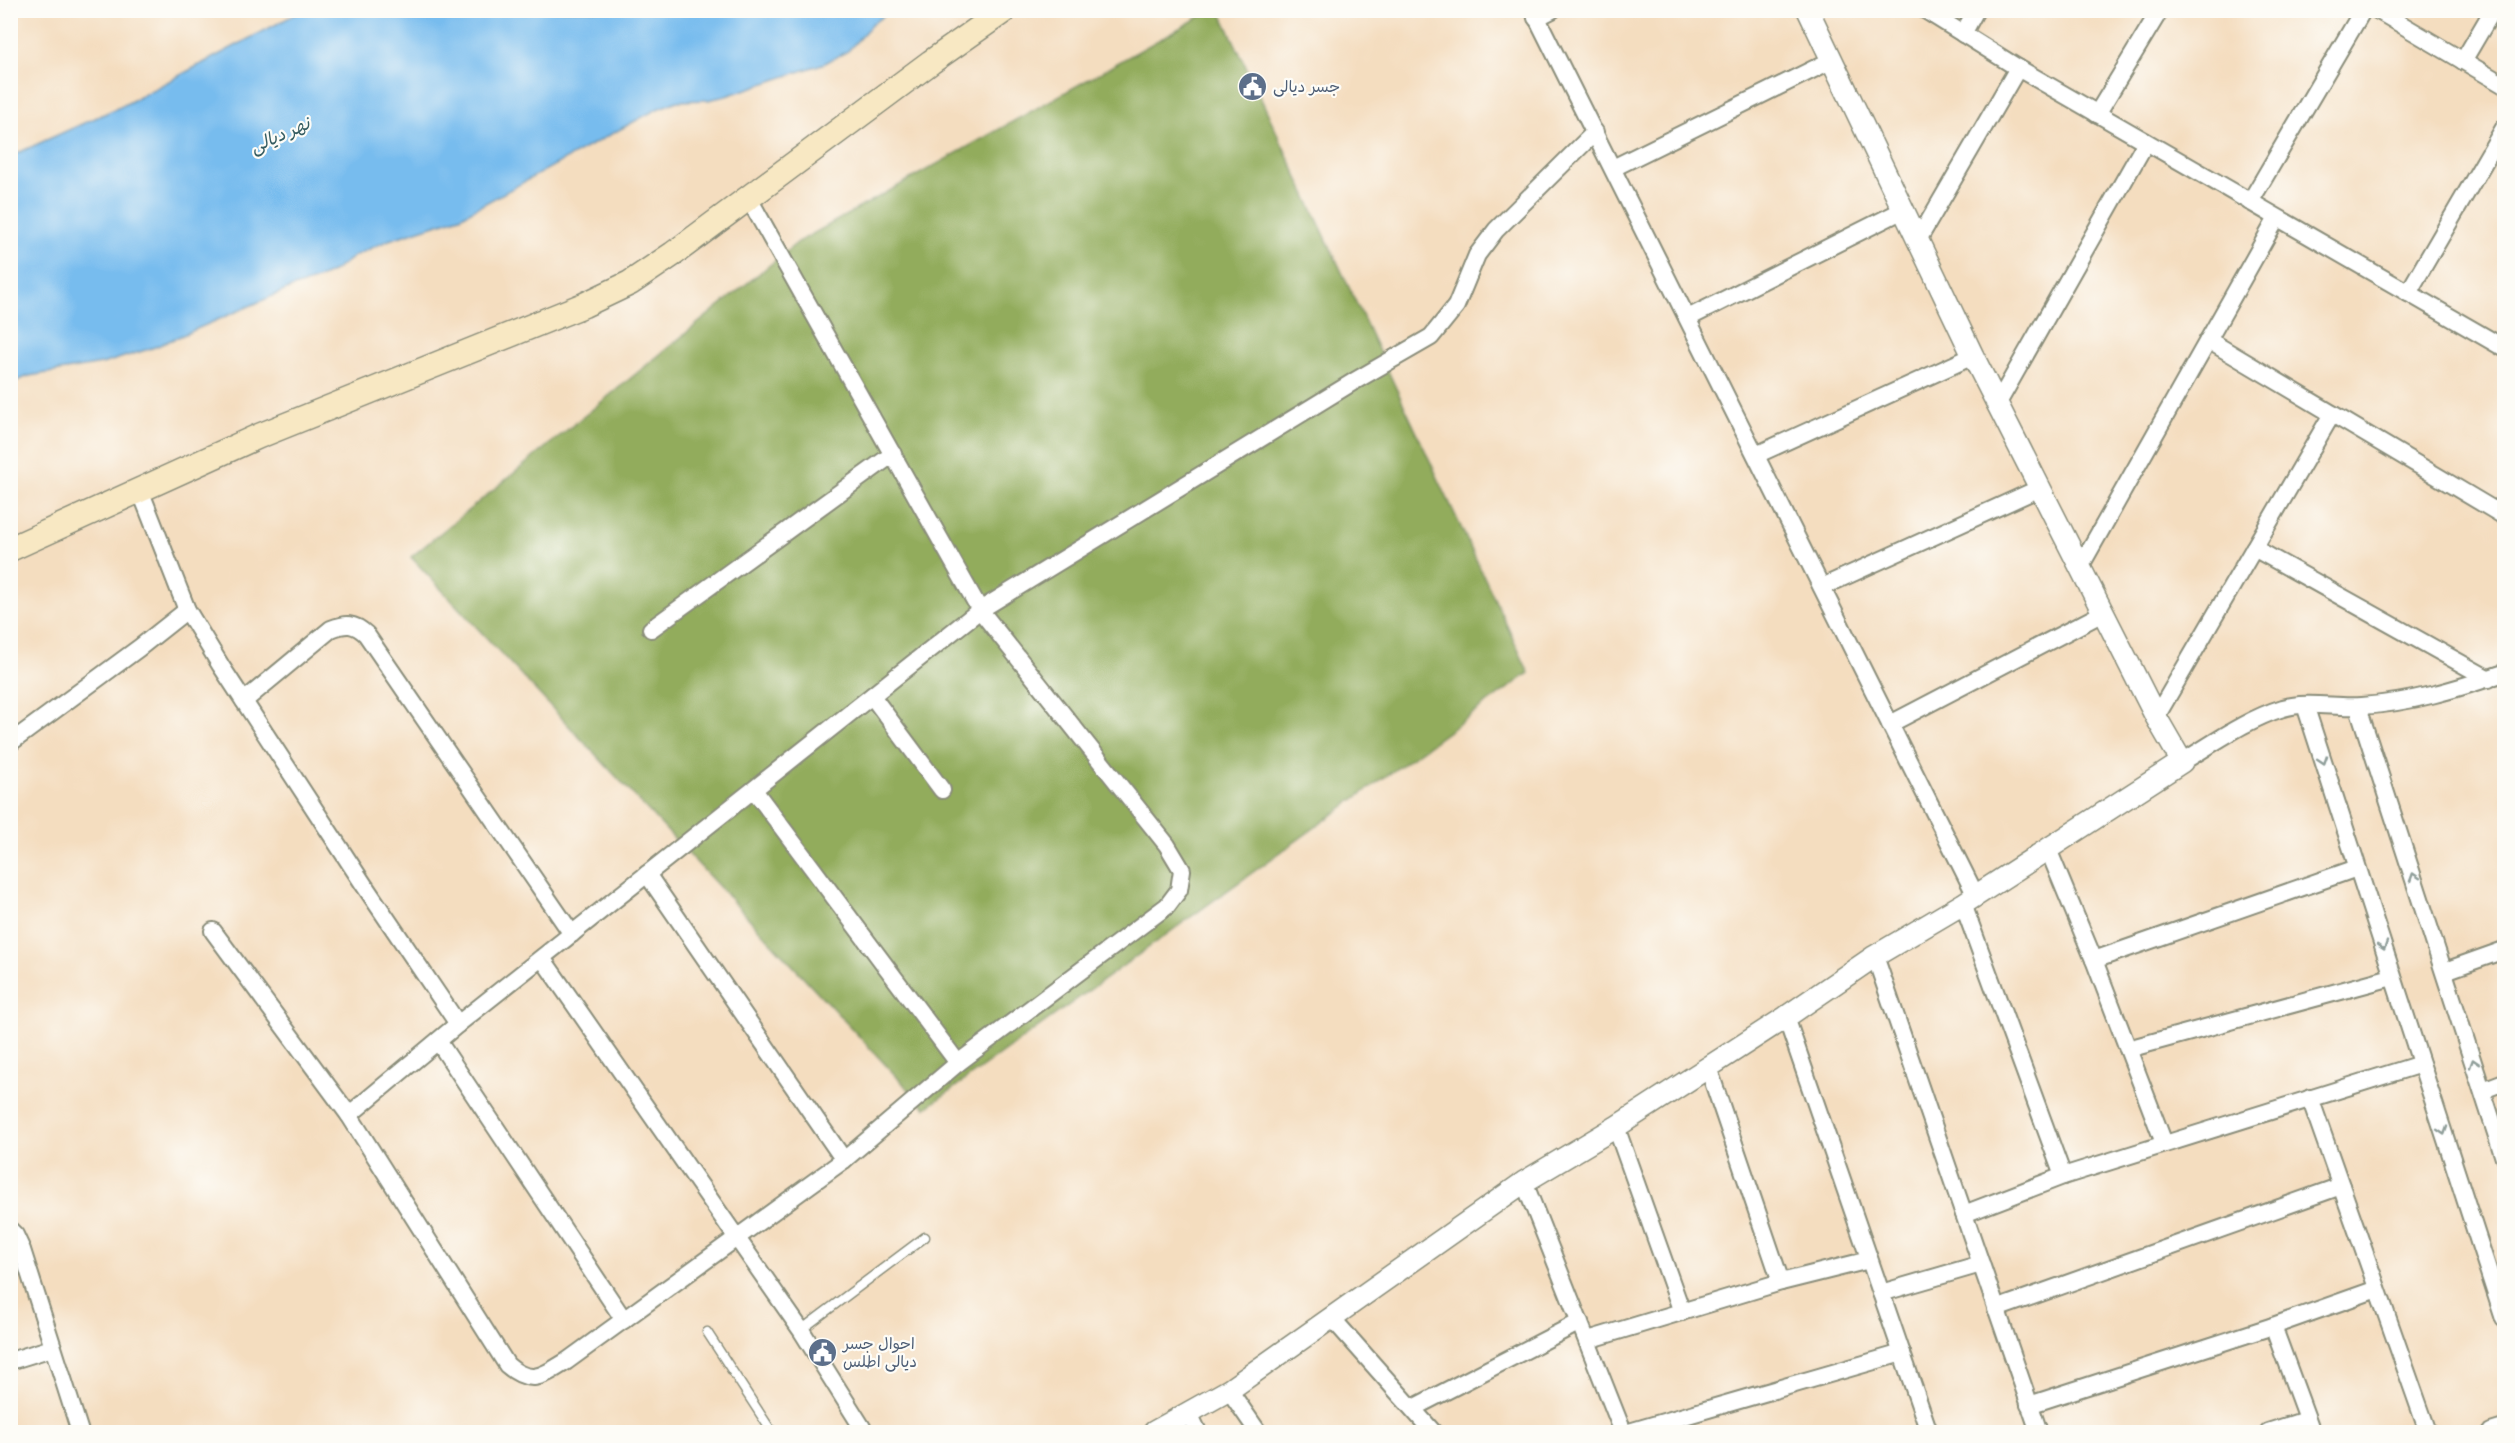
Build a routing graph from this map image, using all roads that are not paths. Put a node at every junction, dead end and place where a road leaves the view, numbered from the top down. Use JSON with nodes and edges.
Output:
{"nodes":[{"id":1,"x":1005,"y":10,"type":"edge"},
{"id":2,"x":1552,"y":10,"type":"edge"},
{"id":3,"x":1925,"y":10,"type":"edge"},
{"id":4,"x":1976,"y":10,"type":"edge"},
{"id":5,"x":2160,"y":10,"type":"edge"},
{"id":6,"x":2364,"y":10,"type":"edge"},
{"id":7,"x":2377,"y":10,"type":"edge"},
{"id":8,"x":2493,"y":10,"type":"edge"},
{"id":9,"x":1809,"y":11,"type":"edge"},
{"id":10,"x":1535,"y":14,"type":"edge"},
{"id":11,"x":1963,"y":34,"type":"junction"},
{"id":12,"x":1832,"y":60,"type":"junction"},
{"id":13,"x":2463,"y":61,"type":"junction"},
{"id":14,"x":2018,"y":68,"type":"junction"},
{"id":15,"x":2505,"y":85,"type":"edge"},
{"id":16,"x":2097,"y":114,"type":"junction"},
{"id":17,"x":2505,"y":128,"type":"edge"},
{"id":18,"x":1595,"y":132,"type":"junction"},
{"id":19,"x":2146,"y":142,"type":"junction"},
{"id":20,"x":1613,"y":168,"type":"junction"},
{"id":21,"x":748,"y":197,"type":"junction"},
{"id":22,"x":2250,"y":202,"type":"junction"},
{"id":23,"x":1903,"y":210,"type":"junction"},
{"id":24,"x":2277,"y":218,"type":"junction"},
{"id":25,"x":1918,"y":240,"type":"junction"},
{"id":26,"x":2408,"y":293,"type":"junction"},
{"id":27,"x":1688,"y":318,"type":"junction"},
{"id":28,"x":2208,"y":340,"type":"junction"},
{"id":29,"x":2505,"y":348,"type":"edge"},
{"id":30,"x":1973,"y":356,"type":"junction"},
{"id":31,"x":1998,"y":403,"type":"junction"},
{"id":32,"x":2332,"y":414,"type":"junction"},
{"id":33,"x":892,"y":454,"type":"junction"},
{"id":34,"x":1756,"y":455,"type":"junction"},
{"id":35,"x":2040,"y":488,"type":"junction"},
{"id":36,"x":140,"y":490,"type":"junction"},
{"id":37,"x":2505,"y":516,"type":"edge"},
{"id":38,"x":2254,"y":548,"type":"junction"},
{"id":39,"x":10,"y":549,"type":"edge"},
{"id":40,"x":2080,"y":567,"type":"junction"},
{"id":41,"x":1822,"y":587,"type":"junction"},
{"id":42,"x":187,"y":610,"type":"junction"},
{"id":43,"x":980,"y":610,"type":"junction"},
{"id":44,"x":2103,"y":613,"type":"junction"},
{"id":45,"x":651,"y":629,"type":"dead end"},
{"id":46,"x":2497,"y":676,"type":"edge"},
{"id":47,"x":872,"y":696,"type":"junction"},
{"id":48,"x":244,"y":701,"type":"junction"},
{"id":49,"x":2305,"y":705,"type":"junction"},
{"id":50,"x":2358,"y":707,"type":"junction"},
{"id":51,"x":2156,"y":717,"type":"junction"},
{"id":52,"x":1890,"y":724,"type":"junction"},
{"id":53,"x":10,"y":743,"type":"edge"},
{"id":54,"x":2182,"y":762,"type":"junction"},
{"id":55,"x":754,"y":790,"type":"junction"},
{"id":56,"x":942,"y":790,"type":"dead end"},
{"id":57,"x":2048,"y":849,"type":"junction"},
{"id":58,"x":2357,"y":868,"type":"junction"},
{"id":59,"x":647,"y":874,"type":"junction"},
{"id":60,"x":1970,"y":900,"type":"junction"},
{"id":61,"x":213,"y":931,"type":"dead end"},
{"id":62,"x":572,"y":934,"type":"junction"},
{"id":63,"x":2505,"y":950,"type":"edge"},
{"id":64,"x":1875,"y":956,"type":"junction"},
{"id":65,"x":542,"y":958,"type":"junction"},
{"id":66,"x":2094,"y":960,"type":"junction"},
{"id":67,"x":2445,"y":971,"type":"junction"},
{"id":68,"x":2392,"y":977,"type":"junction"},
{"id":69,"x":1786,"y":1017,"type":"junction"},
{"id":70,"x":458,"y":1024,"type":"junction"},
{"id":71,"x":438,"y":1041,"type":"junction"},
{"id":72,"x":2128,"y":1049,"type":"junction"},
{"id":73,"x":958,"y":1063,"type":"junction"},
{"id":74,"x":2421,"y":1064,"type":"junction"},
{"id":75,"x":1708,"y":1067,"type":"junction"},
{"id":76,"x":2505,"y":1082,"type":"edge"},
{"id":77,"x":2483,"y":1090,"type":"junction"},
{"id":78,"x":2310,"y":1098,"type":"junction"},
{"id":79,"x":349,"y":1115,"type":"junction"},
{"id":80,"x":1616,"y":1127,"type":"junction"},
{"id":81,"x":2164,"y":1143,"type":"junction"},
{"id":82,"x":2505,"y":1158,"type":"edge"},
{"id":83,"x":844,"y":1160,"type":"junction"},
{"id":84,"x":2063,"y":1176,"type":"junction"},
{"id":85,"x":1524,"y":1182,"type":"junction"},
{"id":86,"x":2341,"y":1186,"type":"junction"},
{"id":87,"x":1964,"y":1214,"type":"junction"},
{"id":88,"x":10,"y":1230,"type":"edge"},
{"id":89,"x":926,"y":1237,"type":"dead end"},
{"id":90,"x":737,"y":1238,"type":"junction"},
{"id":91,"x":1869,"y":1260,"type":"junction"},
{"id":92,"x":1981,"y":1264,"type":"junction"},
{"id":93,"x":1781,"y":1282,"type":"junction"},
{"id":94,"x":2377,"y":1289,"type":"junction"},
{"id":95,"x":1881,"y":1293,"type":"junction"},
{"id":96,"x":1996,"y":1309,"type":"junction"},
{"id":97,"x":1682,"y":1312,"type":"junction"},
{"id":98,"x":1331,"y":1317,"type":"junction"},
{"id":99,"x":2505,"y":1319,"type":"edge"},
{"id":100,"x":624,"y":1320,"type":"junction"},
{"id":101,"x":1580,"y":1322,"type":"junction"},
{"id":102,"x":2273,"y":1326,"type":"junction"},
{"id":103,"x":801,"y":1330,"type":"junction"},
{"id":104,"x":707,"y":1332,"type":"dead end"},
{"id":105,"x":1588,"y":1340,"type":"junction"},
{"id":106,"x":52,"y":1348,"type":"junction"},
{"id":107,"x":1902,"y":1353,"type":"junction"},
{"id":108,"x":10,"y":1361,"type":"edge"},
{"id":109,"x":1229,"y":1390,"type":"junction"},
{"id":110,"x":2029,"y":1405,"type":"junction"},
{"id":111,"x":1413,"y":1408,"type":"junction"},
{"id":112,"x":1188,"y":1412,"type":"junction"},
{"id":113,"x":2309,"y":1426,"type":"edge"},
{"id":114,"x":2505,"y":1428,"type":"edge"},
{"id":115,"x":80,"y":1432,"type":"edge"},
{"id":116,"x":772,"y":1432,"type":"edge"},
{"id":117,"x":865,"y":1432,"type":"edge"},
{"id":118,"x":1154,"y":1432,"type":"edge"},
{"id":119,"x":1198,"y":1432,"type":"edge"},
{"id":120,"x":1258,"y":1432,"type":"edge"},
{"id":121,"x":1433,"y":1432,"type":"edge"},
{"id":122,"x":1623,"y":1432,"type":"edge"},
{"id":123,"x":1629,"y":1432,"type":"edge"},
{"id":124,"x":1929,"y":1432,"type":"edge"},
{"id":125,"x":2039,"y":1432,"type":"edge"},
{"id":126,"x":2268,"y":1432,"type":"edge"},
{"id":127,"x":2428,"y":1432,"type":"edge"},
{"id":128,"x":2491,"y":1432,"type":"edge"}],
"edges":[{"from":1,"to":21,"type":"main road"},
{"from":2,"to":10,"type":"street"},
{"from":3,"to":11,"type":"street"},
{"from":4,"to":11,"type":"street"},
{"from":5,"to":16,"type":"street"},
{"from":6,"to":22,"type":"street"},
{"from":7,"to":13,"type":"street"},
{"from":8,"to":13,"type":"street"},
{"from":9,"to":12,"type":"street"},
{"from":10,"to":18,"type":"street"},
{"from":11,"to":14,"type":"street"},
{"from":12,"to":20,"type":"street"},
{"from":12,"to":23,"type":"street"},
{"from":13,"to":15,"type":"street"},
{"from":14,"to":16,"type":"street"},
{"from":14,"to":25,"type":"street"},
{"from":16,"to":19,"type":"street"},
{"from":17,"to":26,"type":"street"},
{"from":18,"to":20,"type":"street"},
{"from":18,"to":43,"type":"street"},
{"from":19,"to":22,"type":"street"},
{"from":19,"to":31,"type":"street"},
{"from":20,"to":27,"type":"street"},
{"from":21,"to":33,"type":"street"},
{"from":21,"to":36,"type":"main road"},
{"from":22,"to":24,"type":"street"},
{"from":23,"to":25,"type":"street"},
{"from":23,"to":27,"type":"street"},
{"from":24,"to":26,"type":"street"},
{"from":24,"to":28,"type":"street"},
{"from":25,"to":30,"type":"street"},
{"from":26,"to":29,"type":"street"},
{"from":27,"to":34,"type":"street"},
{"from":28,"to":32,"type":"street"},
{"from":28,"to":40,"type":"street"},
{"from":30,"to":31,"type":"street"},
{"from":30,"to":34,"type":"street"},
{"from":31,"to":35,"type":"street"},
{"from":32,"to":37,"type":"street"},
{"from":32,"to":38,"type":"street"},
{"from":33,"to":43,"type":"street"},
{"from":33,"to":45,"type":"street"},
{"from":34,"to":41,"type":"street"},
{"from":35,"to":40,"type":"street"},
{"from":35,"to":41,"type":"street"},
{"from":36,"to":39,"type":"main road"},
{"from":36,"to":42,"type":"street"},
{"from":38,"to":46,"type":"street"},
{"from":38,"to":51,"type":"street"},
{"from":40,"to":44,"type":"street"},
{"from":41,"to":52,"type":"street"},
{"from":42,"to":48,"type":"street"},
{"from":42,"to":53,"type":"street"},
{"from":43,"to":47,"type":"street"},
{"from":43,"to":73,"type":"street"},
{"from":44,"to":51,"type":"street"},
{"from":44,"to":52,"type":"street"},
{"from":46,"to":50,"type":"street"},
{"from":47,"to":55,"type":"street"},
{"from":47,"to":56,"type":"street"},
{"from":48,"to":62,"type":"street"},
{"from":48,"to":70,"type":"street"},
{"from":49,"to":50,"type":"street"},
{"from":49,"to":54,"type":"street"},
{"from":49,"to":58,"type":"street","one_way":true},
{"from":67,"to":50,"type":"street","one_way":true},
{"from":51,"to":54,"type":"street"},
{"from":52,"to":60,"type":"street"},
{"from":54,"to":57,"type":"street"},
{"from":55,"to":59,"type":"street"},
{"from":55,"to":73,"type":"street"},
{"from":57,"to":60,"type":"street"},
{"from":57,"to":66,"type":"street"},
{"from":58,"to":66,"type":"street"},
{"from":58,"to":68,"type":"street","one_way":true},
{"from":59,"to":62,"type":"street"},
{"from":59,"to":83,"type":"street"},
{"from":60,"to":64,"type":"street"},
{"from":60,"to":84,"type":"street"},
{"from":61,"to":79,"type":"street"},
{"from":62,"to":65,"type":"street"},
{"from":63,"to":67,"type":"street"},
{"from":64,"to":69,"type":"street"},
{"from":64,"to":87,"type":"street"},
{"from":65,"to":70,"type":"street"},
{"from":65,"to":90,"type":"street"},
{"from":66,"to":72,"type":"street"},
{"from":77,"to":67,"type":"street","one_way":true},
{"from":68,"to":72,"type":"street"},
{"from":68,"to":74,"type":"street"},
{"from":69,"to":75,"type":"street"},
{"from":69,"to":91,"type":"street"},
{"from":70,"to":71,"type":"street"},
{"from":71,"to":79,"type":"street"},
{"from":71,"to":100,"type":"street"},
{"from":72,"to":81,"type":"street"},
{"from":73,"to":83,"type":"street"},
{"from":74,"to":78,"type":"street"},
{"from":74,"to":99,"type":"street","one_way":true},
{"from":75,"to":80,"type":"street"},
{"from":75,"to":93,"type":"street"},
{"from":76,"to":77,"type":"street"},
{"from":77,"to":82,"type":"street"},
{"from":78,"to":81,"type":"street"},
{"from":78,"to":86,"type":"street"},
{"from":79,"to":100,"type":"street"},
{"from":80,"to":85,"type":"street"},
{"from":80,"to":97,"type":"street"},
{"from":81,"to":84,"type":"street"},
{"from":83,"to":90,"type":"street"},
{"from":84,"to":87,"type":"street"},
{"from":85,"to":98,"type":"street"},
{"from":85,"to":101,"type":"street"},
{"from":86,"to":94,"type":"street"},
{"from":86,"to":96,"type":"street"},
{"from":87,"to":92,"type":"street"},
{"from":88,"to":106,"type":"street"},
{"from":89,"to":103,"type":"lane"},
{"from":90,"to":100,"type":"street"},
{"from":90,"to":103,"type":"street"},
{"from":91,"to":93,"type":"street"},
{"from":91,"to":95,"type":"street"},
{"from":92,"to":95,"type":"street"},
{"from":92,"to":96,"type":"street"},
{"from":93,"to":97,"type":"street"},
{"from":94,"to":102,"type":"street"},
{"from":94,"to":127,"type":"street"},
{"from":95,"to":107,"type":"street"},
{"from":96,"to":110,"type":"street"},
{"from":97,"to":105,"type":"street"},
{"from":98,"to":109,"type":"street"},
{"from":98,"to":111,"type":"street"},
{"from":101,"to":105,"type":"street"},
{"from":101,"to":111,"type":"street"},
{"from":102,"to":110,"type":"street"},
{"from":102,"to":113,"type":"street"},
{"from":103,"to":117,"type":"street"},
{"from":104,"to":116,"type":"lane"},
{"from":105,"to":122,"type":"street"},
{"from":106,"to":108,"type":"street"},
{"from":106,"to":115,"type":"street"},
{"from":107,"to":123,"type":"street"},
{"from":107,"to":124,"type":"street"},
{"from":109,"to":112,"type":"street"},
{"from":109,"to":120,"type":"street"},
{"from":110,"to":125,"type":"street"},
{"from":111,"to":121,"type":"street"},
{"from":112,"to":118,"type":"street"},
{"from":112,"to":119,"type":"street"},
{"from":113,"to":126,"type":"street"},
{"from":114,"to":128,"type":"street"}]}
